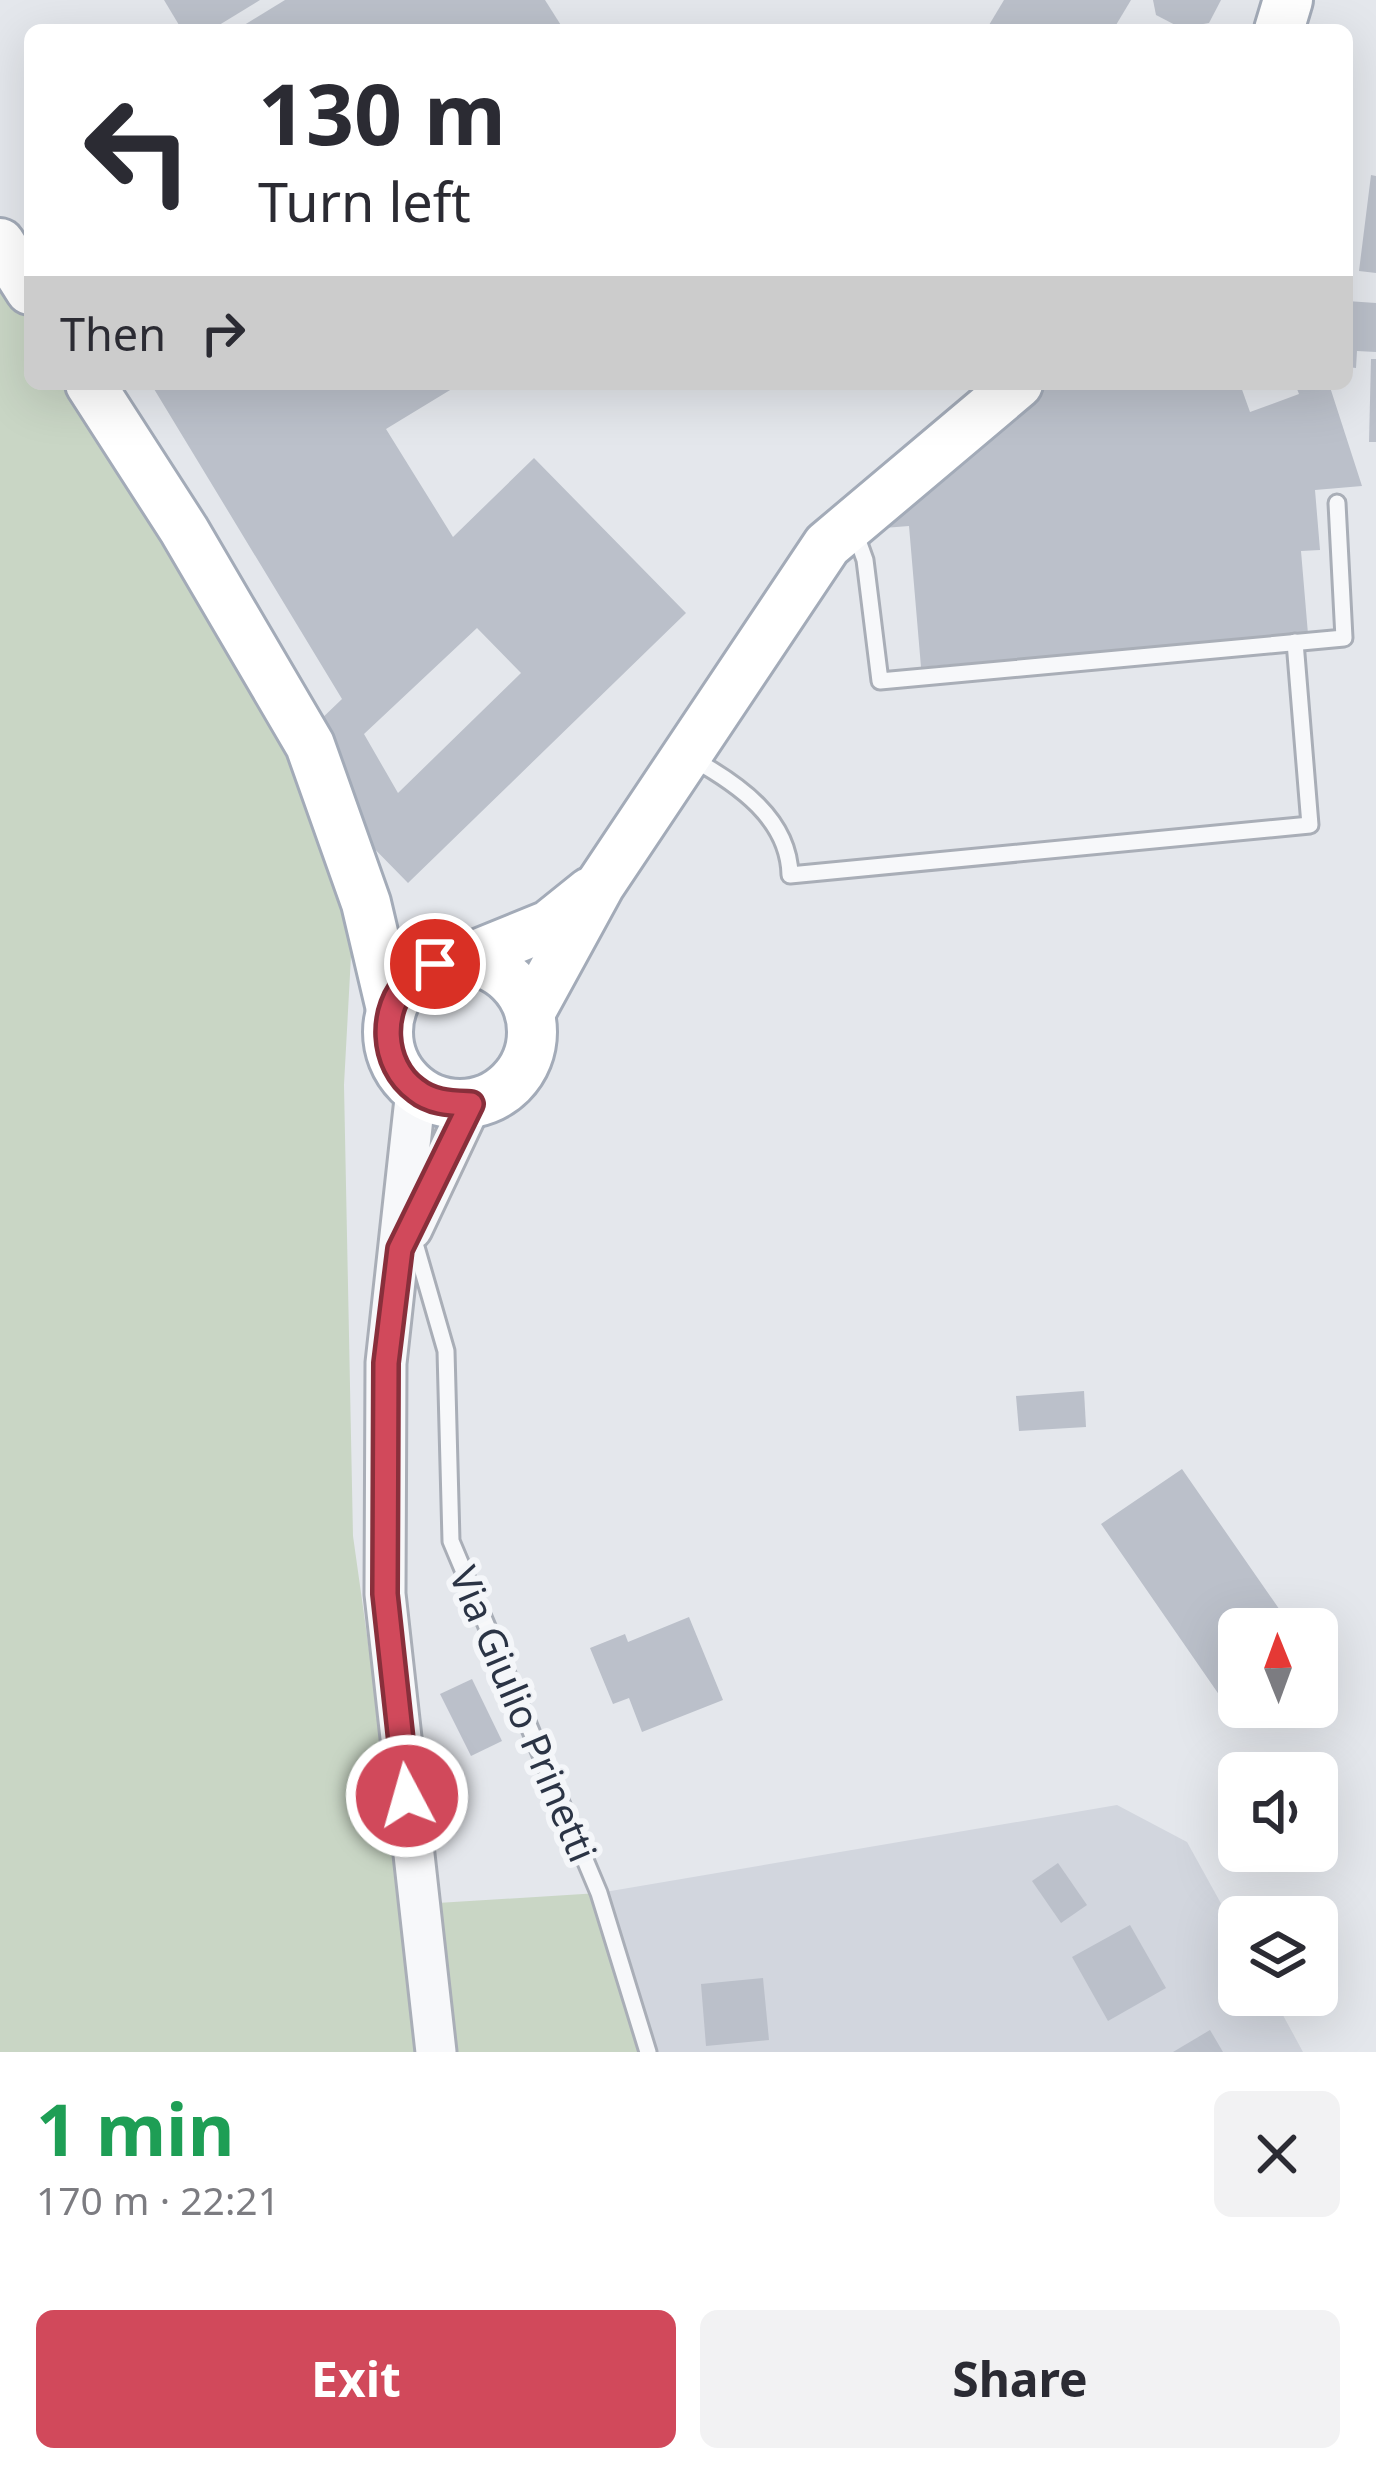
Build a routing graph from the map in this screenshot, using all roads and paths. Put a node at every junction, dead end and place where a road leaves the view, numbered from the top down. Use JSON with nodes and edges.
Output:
{"nodes":[{"id":1,"x":0,"y":243,"type":"edge"},
{"id":2,"x":24,"y":281,"type":"edge"},
{"id":3,"x":94,"y":390,"type":"edge"},
{"id":4,"x":1011,"y":390,"type":"edge"},
{"id":5,"x":1337,"y":503,"type":"dead end"},
{"id":6,"x":852,"y":524,"type":"junction"},
{"id":7,"x":1294,"y":642,"type":"junction"},
{"id":8,"x":688,"y":757,"type":"junction"},
{"id":9,"x":600,"y":885,"type":"junction"},
{"id":10,"x":366,"y":903,"type":"junction"},
{"id":11,"x":449,"y":962,"type":"junction"},
{"id":12,"x":391,"y":1009,"type":"junction"},
{"id":13,"x":530,"y":1013,"type":"junction"},
{"id":14,"x":416,"y":1090,"type":"junction"},
{"id":15,"x":471,"y":1104,"type":"junction"},
{"id":16,"x":406,"y":1239,"type":"junction"},
{"id":17,"x":436,"y":2052,"type":"edge"},
{"id":18,"x":648,"y":2052,"type":"edge"}],
"edges":[{"from":1,"to":2,"type":"main road"},
{"from":3,"to":10,"type":"main road"},
{"from":4,"to":6,"type":"main road"},
{"from":5,"to":7,"type":"lane"},
{"from":6,"to":7,"type":"lane"},
{"from":6,"to":8,"type":"main road"},
{"from":7,"to":8,"type":"lane"},
{"from":8,"to":9,"type":"main road"},
{"from":9,"to":11,"type":"main road"},
{"from":9,"to":13,"type":"main road"},
{"from":10,"to":11,"type":"main road"},
{"from":10,"to":12,"type":"main road"},
{"from":11,"to":12,"type":"main road"},
{"from":11,"to":13,"type":"main road"},
{"from":12,"to":14,"type":"main road"},
{"from":13,"to":15,"type":"main road"},
{"from":14,"to":15,"type":"main road"},
{"from":14,"to":16,"type":"street"},
{"from":15,"to":16,"type":"street"},
{"from":16,"to":17,"type":"street"},
{"from":16,"to":18,"type":"lane","name":"Via Giulio Prinetti"}]}
